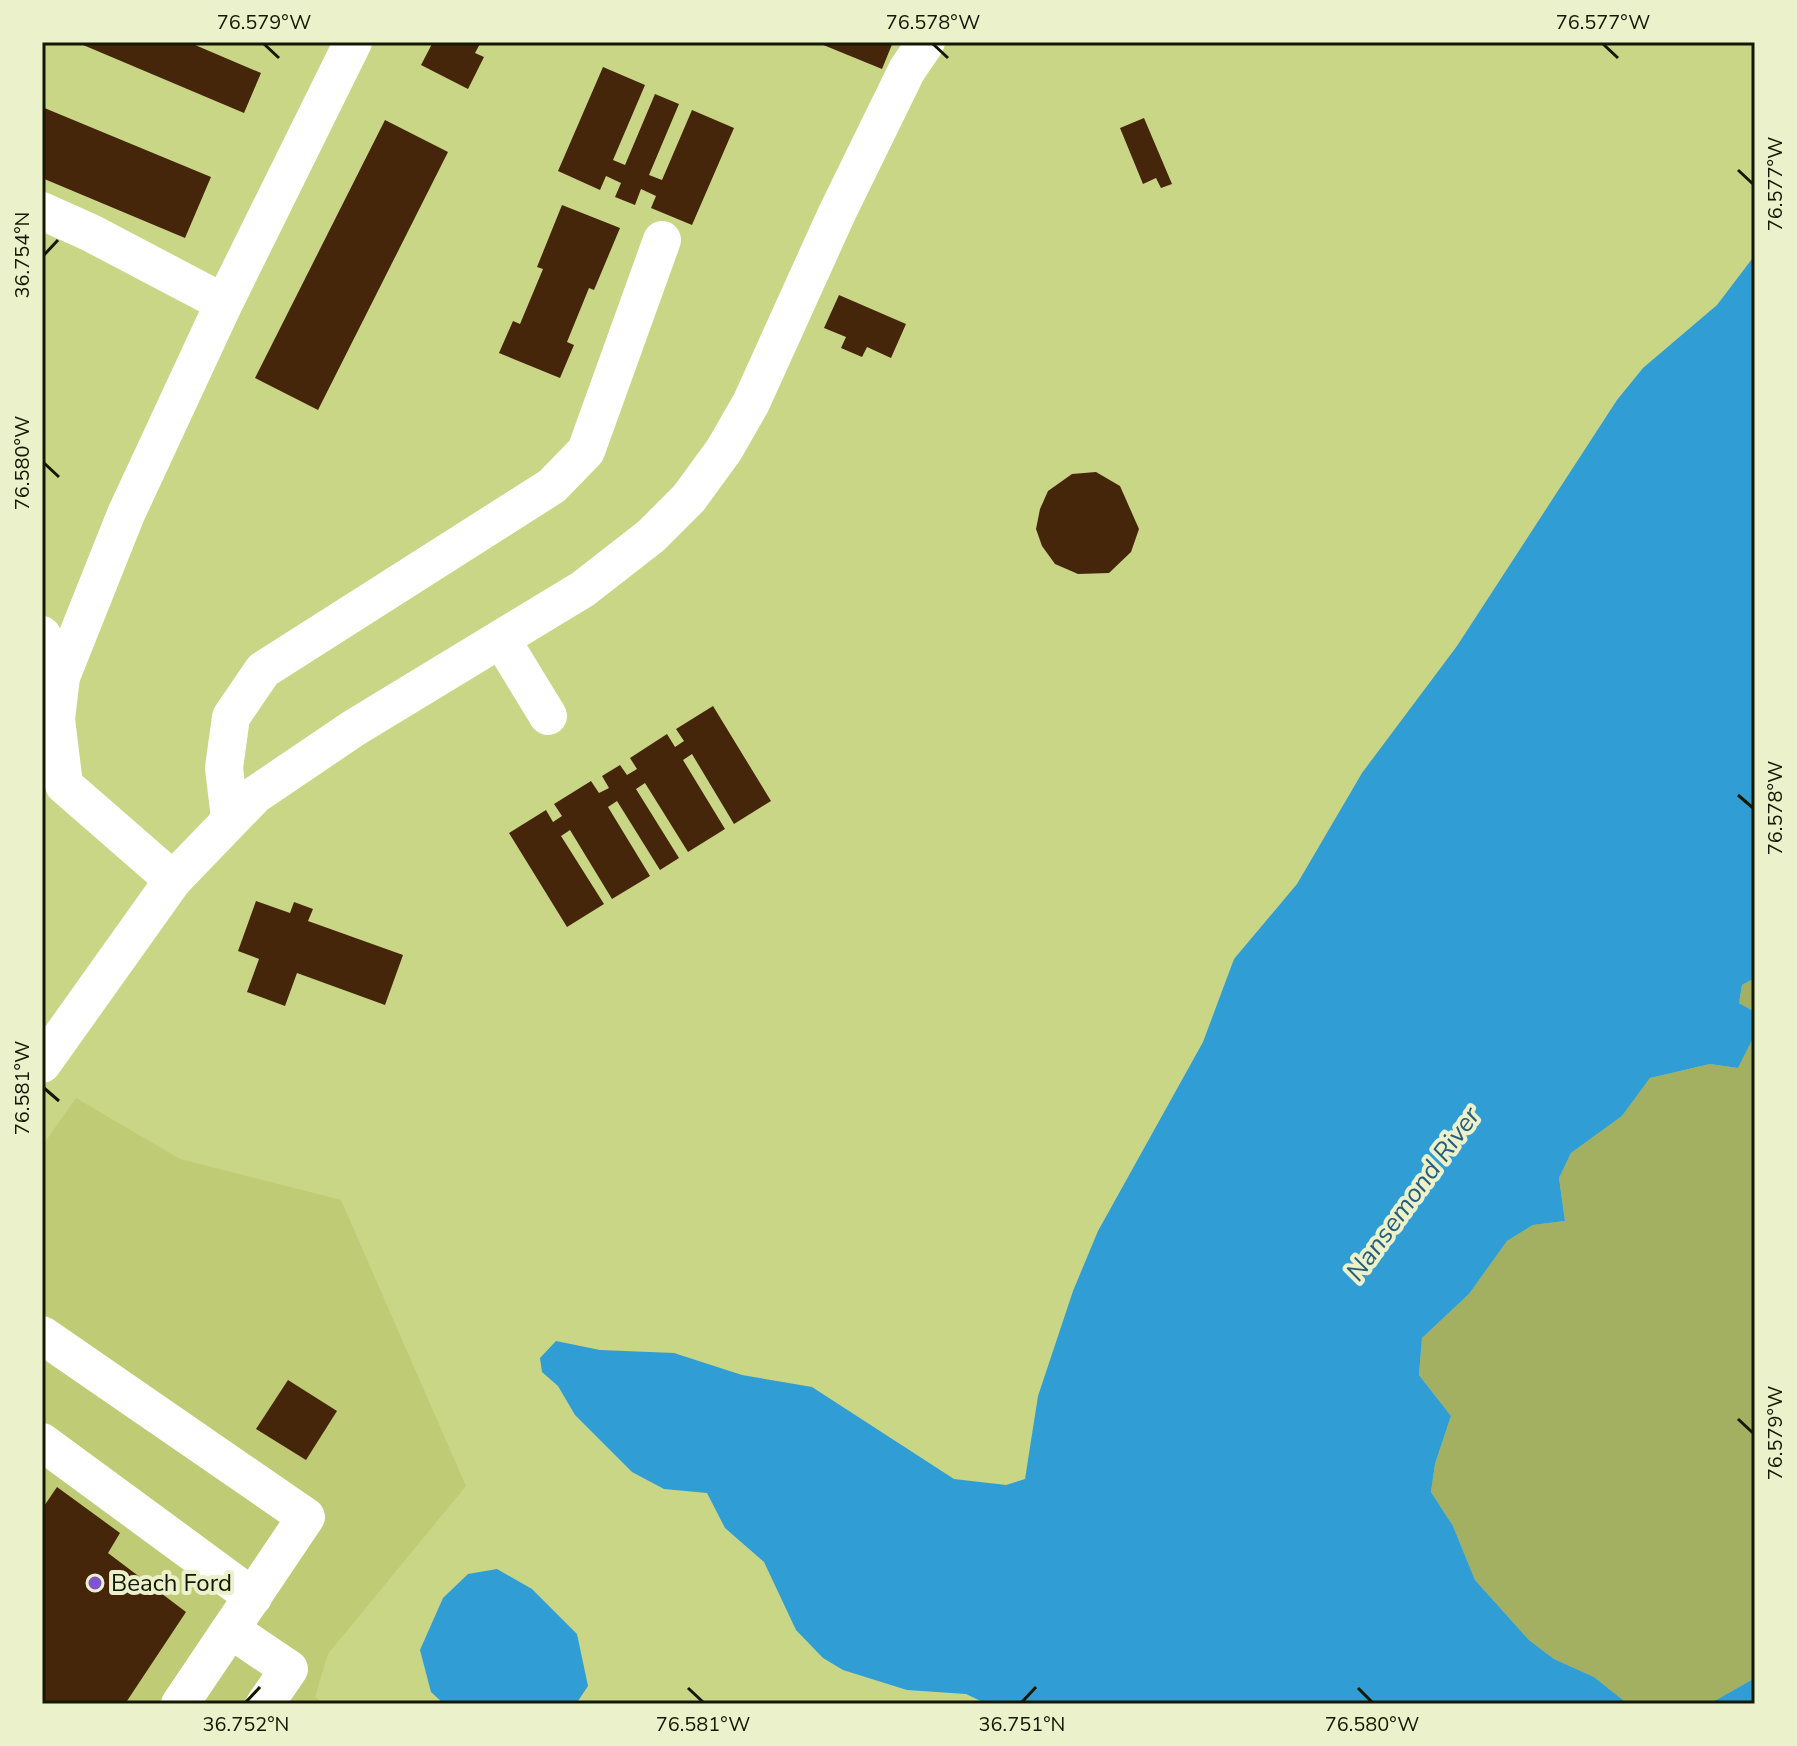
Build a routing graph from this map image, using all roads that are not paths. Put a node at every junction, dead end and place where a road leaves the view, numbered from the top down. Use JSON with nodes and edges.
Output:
{"nodes":[{"id":1,"x":353,"y":42,"type":"edge"},
{"id":2,"x":926,"y":42,"type":"edge"},
{"id":3,"x":42,"y":211,"type":"edge"},
{"id":4,"x":662,"y":240,"type":"dead end"},
{"id":5,"x":224,"y":303,"type":"junction"},
{"id":6,"x":42,"y":635,"type":"edge"},
{"id":7,"x":501,"y":639,"type":"junction"},
{"id":8,"x":61,"y":677,"type":"junction"},
{"id":9,"x":548,"y":716,"type":"dead end"},
{"id":10,"x":53,"y":782,"type":"edge"},
{"id":11,"x":230,"y":818,"type":"junction"},
{"id":12,"x":173,"y":880,"type":"junction"},
{"id":13,"x":42,"y":1064,"type":"edge"},
{"id":14,"x":42,"y":1335,"type":"edge"},
{"id":15,"x":42,"y":1442,"type":"edge"},
{"id":16,"x":253,"y":1597,"type":"junction"},
{"id":17,"x":231,"y":1630,"type":"junction"},
{"id":18,"x":180,"y":1704,"type":"edge"},
{"id":19,"x":265,"y":1704,"type":"edge"}],
"edges":[{"from":1,"to":5,"type":"lane"},
{"from":2,"to":7,"type":"lane"},
{"from":3,"to":5,"type":"lane"},
{"from":4,"to":11,"type":"lane"},
{"from":5,"to":8,"type":"lane"},
{"from":6,"to":8,"type":"lane"},
{"from":7,"to":9,"type":"lane"},
{"from":7,"to":11,"type":"lane"},
{"from":8,"to":10,"type":"lane"},
{"from":10,"to":12,"type":"lane"},
{"from":11,"to":12,"type":"lane"},
{"from":12,"to":13,"type":"lane"},
{"from":14,"to":16,"type":"lane"},
{"from":15,"to":16,"type":"lane"},
{"from":16,"to":17,"type":"lane"},
{"from":17,"to":18,"type":"lane"},
{"from":17,"to":19,"type":"lane"}]}
